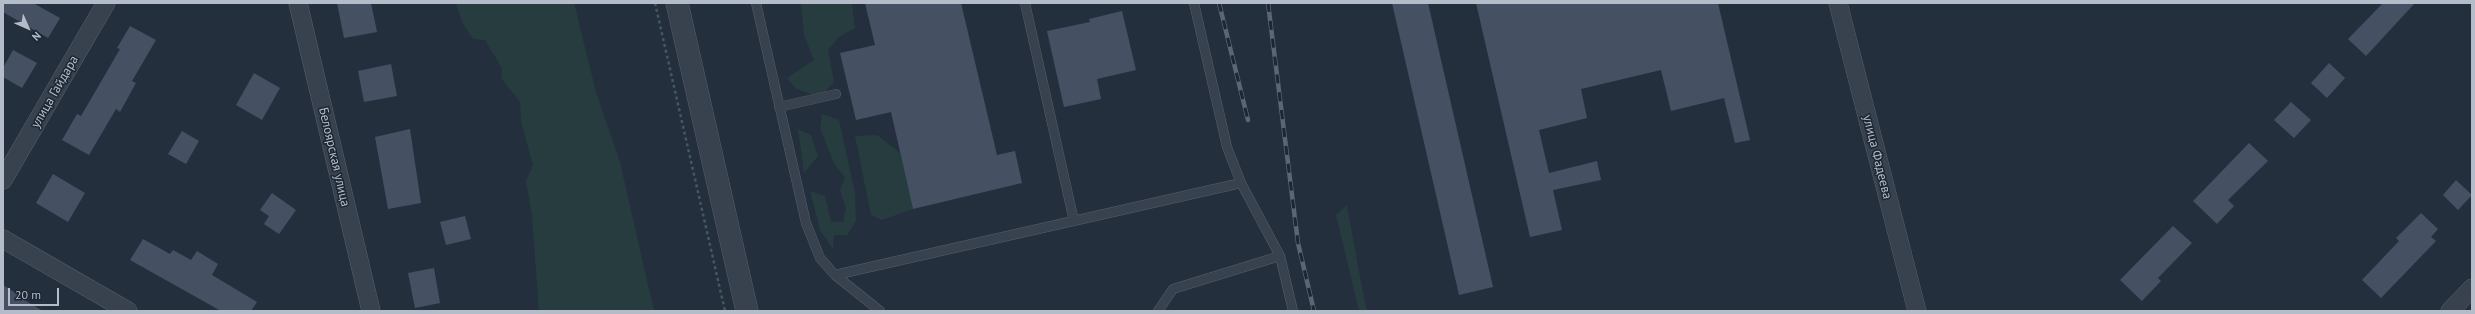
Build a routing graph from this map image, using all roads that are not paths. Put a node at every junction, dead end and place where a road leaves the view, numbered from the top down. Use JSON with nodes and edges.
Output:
{"nodes":[{"id":1,"x":106,"y":3,"type":"edge"},
{"id":2,"x":298,"y":3,"type":"edge"},
{"id":3,"x":677,"y":3,"type":"edge"},
{"id":4,"x":756,"y":3,"type":"edge"},
{"id":5,"x":1025,"y":3,"type":"edge"},
{"id":6,"x":1194,"y":3,"type":"edge"},
{"id":7,"x":1838,"y":3,"type":"edge"},
{"id":8,"x":836,"y":94,"type":"dead end"},
{"id":9,"x":779,"y":107,"type":"junction"},
{"id":10,"x":3,"y":180,"type":"edge"},
{"id":11,"x":1241,"y":183,"type":"junction"},
{"id":12,"x":1074,"y":221,"type":"junction"},
{"id":13,"x":3,"y":239,"type":"edge"},
{"id":14,"x":1280,"y":256,"type":"junction"},
{"id":15,"x":835,"y":275,"type":"junction"},
{"id":16,"x":2472,"y":288,"type":"edge"},
{"id":17,"x":128,"y":311,"type":"edge"},
{"id":18,"x":371,"y":311,"type":"edge"},
{"id":19,"x":747,"y":311,"type":"edge"},
{"id":20,"x":880,"y":311,"type":"edge"},
{"id":21,"x":1158,"y":311,"type":"edge"},
{"id":22,"x":1294,"y":311,"type":"edge"},
{"id":23,"x":1917,"y":311,"type":"edge"},
{"id":24,"x":2450,"y":311,"type":"edge"}],
"edges":[{"from":1,"to":10,"type":"street","name":"улица Гайдара"},
{"from":2,"to":18,"type":"street","name":"Белоярская улица"},
{"from":3,"to":19,"type":"street"},
{"from":4,"to":9,"type":"lane"},
{"from":5,"to":12,"type":"lane"},
{"from":6,"to":11,"type":"lane"},
{"from":7,"to":23,"type":"street","name":"улица Фадеева"},
{"from":8,"to":9,"type":"lane"},
{"from":9,"to":15,"type":"lane"},
{"from":11,"to":12,"type":"lane"},
{"from":11,"to":14,"type":"lane"},
{"from":12,"to":15,"type":"lane"},
{"from":13,"to":17,"type":"street"},
{"from":14,"to":21,"type":"lane"},
{"from":14,"to":22,"type":"lane"},
{"from":15,"to":20,"type":"lane"},
{"from":16,"to":24,"type":"street"}]}
